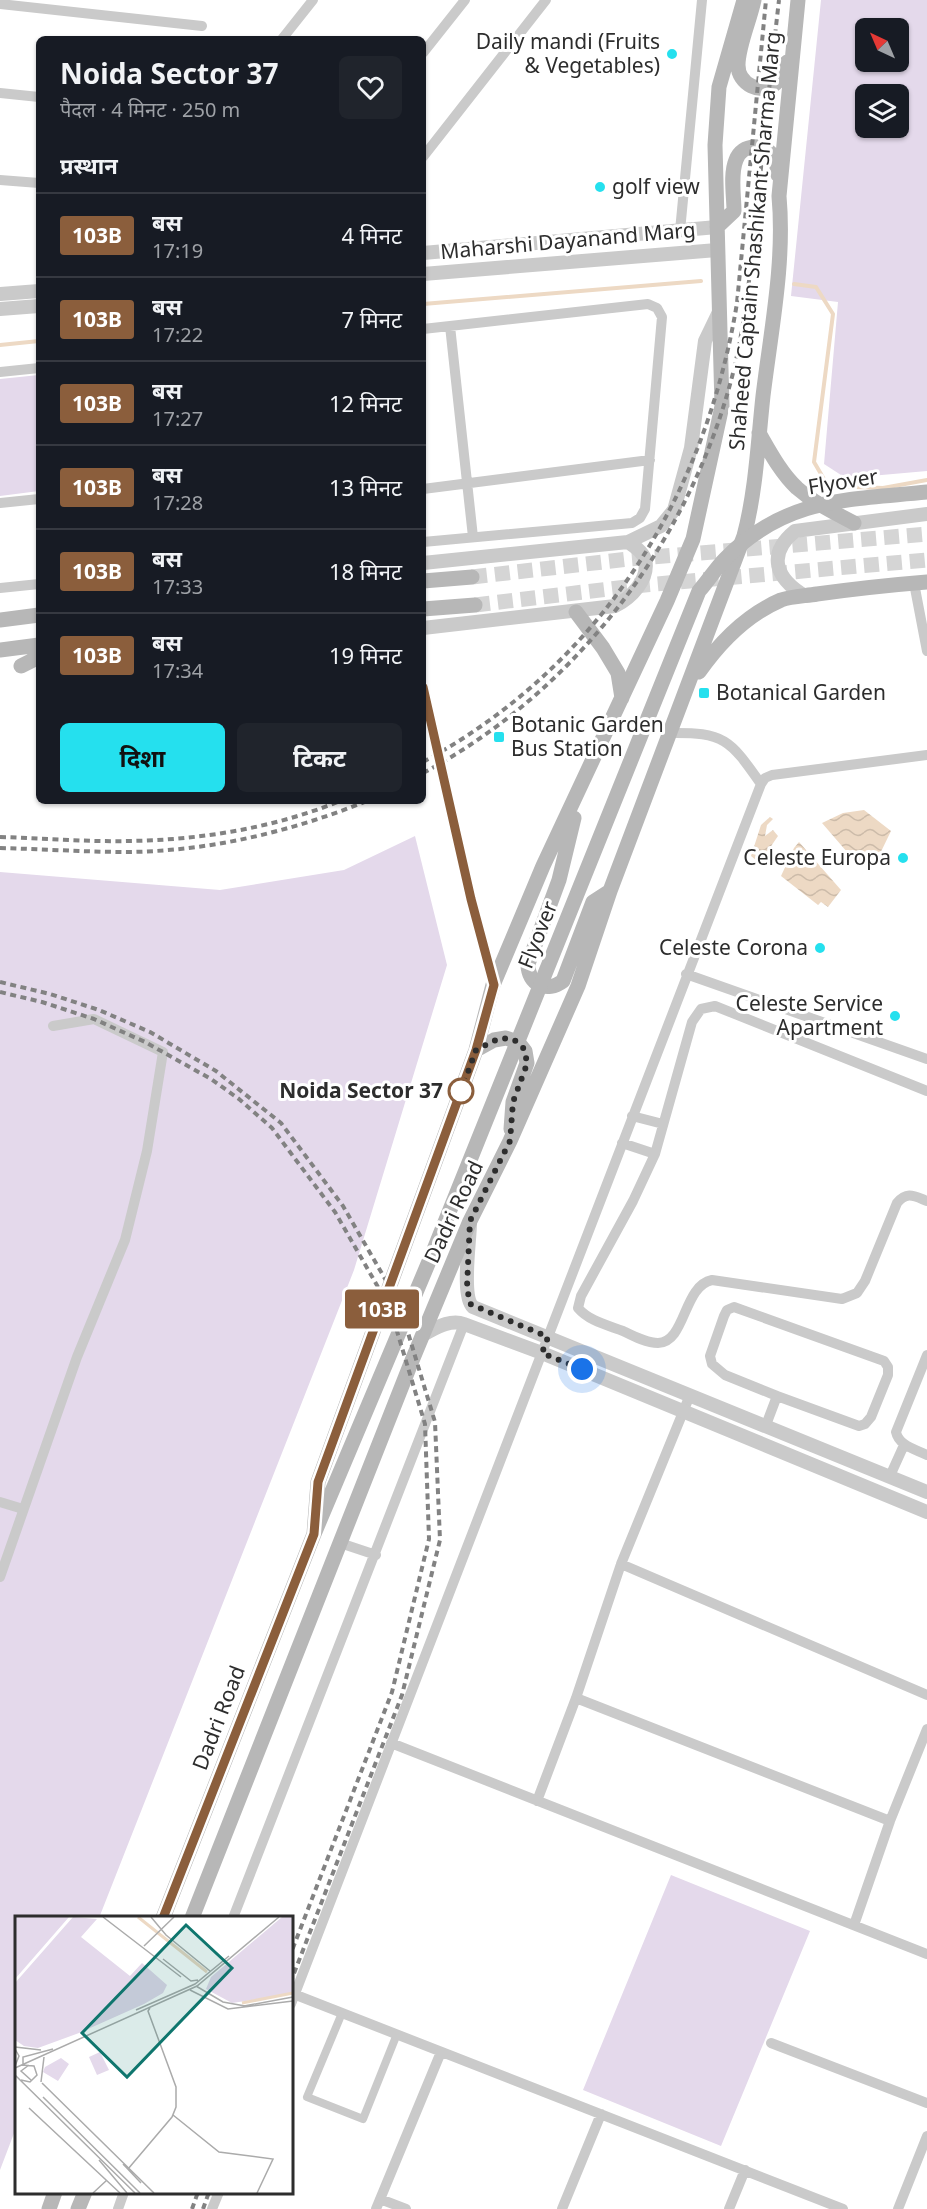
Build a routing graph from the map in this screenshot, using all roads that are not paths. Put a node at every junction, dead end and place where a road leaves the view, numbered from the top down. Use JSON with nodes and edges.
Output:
{"nodes":[{"id":1,"x":313,"y":0,"type":"edge"},
{"id":2,"x":465,"y":0,"type":"edge"},
{"id":3,"x":546,"y":0,"type":"edge"},
{"id":4,"x":702,"y":0,"type":"edge"},
{"id":5,"x":744,"y":0,"type":"edge"},
{"id":6,"x":754,"y":0,"type":"edge"},
{"id":7,"x":798,"y":0,"type":"edge"},
{"id":8,"x":0,"y":4,"type":"edge"},
{"id":9,"x":202,"y":26,"type":"dead end"},
{"id":10,"x":795,"y":33,"type":"junction"},
{"id":11,"x":284,"y":36,"type":"edge"},
{"id":12,"x":426,"y":49,"type":"edge"},
{"id":13,"x":0,"y":93,"type":"edge"},
{"id":14,"x":36,"y":97,"type":"edge"},
{"id":15,"x":426,"y":153,"type":"edge"},
{"id":16,"x":0,"y":180,"type":"edge"},
{"id":17,"x":36,"y":183,"type":"edge"},
{"id":18,"x":779,"y":196,"type":"junction"},
{"id":19,"x":717,"y":227,"type":"junction"},
{"id":20,"x":680,"y":231,"type":"junction"},
{"id":21,"x":717,"y":250,"type":"junction"},
{"id":22,"x":426,"y":253,"type":"edge"},
{"id":23,"x":426,"y":274,"type":"edge"},
{"id":24,"x":36,"y":291,"type":"edge"},
{"id":25,"x":0,"y":294,"type":"edge"},
{"id":26,"x":36,"y":306,"type":"edge"},
{"id":27,"x":0,"y":309,"type":"edge"},
{"id":28,"x":719,"y":312,"type":"junction"},
{"id":29,"x":450,"y":326,"type":"junction"},
{"id":30,"x":426,"y":329,"type":"edge"},
{"id":31,"x":36,"y":368,"type":"edge"},
{"id":32,"x":0,"y":372,"type":"edge"},
{"id":33,"x":759,"y":433,"type":"junction"},
{"id":34,"x":650,"y":460,"type":"junction"},
{"id":35,"x":467,"y":484,"type":"junction"},
{"id":36,"x":426,"y":489,"type":"edge"},
{"id":37,"x":927,"y":492,"type":"edge"},
{"id":38,"x":36,"y":499,"type":"edge"},
{"id":39,"x":0,"y":502,"type":"edge"},
{"id":40,"x":927,"y":514,"type":"edge"},
{"id":41,"x":854,"y":523,"type":"junction"},
{"id":42,"x":472,"y":537,"type":"junction"},
{"id":43,"x":426,"y":542,"type":"edge"},
{"id":44,"x":628,"y":542,"type":"junction"},
{"id":45,"x":426,"y":563,"type":"edge"},
{"id":46,"x":472,"y":577,"type":"tunnel mouth"},
{"id":47,"x":426,"y":581,"type":"edge"},
{"id":48,"x":920,"y":582,"type":"edge"},
{"id":49,"x":36,"y":584,"type":"edge"},
{"id":50,"x":0,"y":588,"type":"edge"},
{"id":51,"x":805,"y":596,"type":"junction"},
{"id":52,"x":475,"y":604,"type":"tunnel mouth"},
{"id":53,"x":426,"y":609,"type":"edge"},
{"id":54,"x":576,"y":612,"type":"junction"},
{"id":55,"x":36,"y":615,"type":"edge"},
{"id":56,"x":0,"y":620,"type":"edge"},
{"id":57,"x":426,"y":628,"type":"edge"},
{"id":58,"x":36,"y":645,"type":"edge"},
{"id":59,"x":0,"y":650,"type":"edge"},
{"id":60,"x":927,"y":651,"type":"edge"},
{"id":61,"x":36,"y":658,"type":"edge"},
{"id":62,"x":21,"y":666,"type":"dead end"},
{"id":63,"x":686,"y":690,"type":"junction"},
{"id":64,"x":622,"y":698,"type":"junction"},
{"id":65,"x":669,"y":733,"type":"junction"},
{"id":66,"x":927,"y":755,"type":"edge"},
{"id":67,"x":761,"y":784,"type":"junction"},
{"id":68,"x":581,"y":789,"type":"junction"},
{"id":69,"x":610,"y":891,"type":"junction"},
{"id":70,"x":686,"y":974,"type":"junction"},
{"id":71,"x":53,"y":1026,"type":"dead end"},
{"id":72,"x":476,"y":1050,"type":"junction"},
{"id":73,"x":927,"y":1059,"type":"edge"},
{"id":74,"x":927,"y":1091,"type":"edge"},
{"id":75,"x":632,"y":1116,"type":"junction"},
{"id":76,"x":663,"y":1124,"type":"junction"},
{"id":77,"x":510,"y":1141,"type":"junction"},
{"id":78,"x":622,"y":1143,"type":"junction"},
{"id":79,"x":655,"y":1154,"type":"junction"},
{"id":80,"x":927,"y":1201,"type":"edge"},
{"id":81,"x":470,"y":1221,"type":"junction"},
{"id":82,"x":464,"y":1324,"type":"junction"},
{"id":83,"x":424,"y":1334,"type":"junction"},
{"id":84,"x":548,"y":1337,"type":"junction"},
{"id":85,"x":542,"y":1353,"type":"junction"},
{"id":86,"x":927,"y":1355,"type":"edge"},
{"id":87,"x":690,"y":1395,"type":"junction"},
{"id":88,"x":777,"y":1396,"type":"junction"},
{"id":89,"x":684,"y":1410,"type":"junction"},
{"id":90,"x":765,"y":1425,"type":"junction"},
{"id":91,"x":904,"y":1445,"type":"junction"},
{"id":92,"x":927,"y":1455,"type":"edge"},
{"id":93,"x":890,"y":1476,"type":"junction"},
{"id":94,"x":927,"y":1491,"type":"edge"},
{"id":95,"x":0,"y":1502,"type":"edge"},
{"id":96,"x":23,"y":1509,"type":"junction"},
{"id":97,"x":927,"y":1512,"type":"edge"},
{"id":98,"x":314,"y":1534,"type":"junction"},
{"id":99,"x":340,"y":1543,"type":"junction"},
{"id":100,"x":376,"y":1555,"type":"junction"},
{"id":101,"x":621,"y":1564,"type":"junction"},
{"id":102,"x":0,"y":1577,"type":"edge"},
{"id":103,"x":927,"y":1695,"type":"edge"},
{"id":104,"x":576,"y":1698,"type":"junction"},
{"id":105,"x":927,"y":1730,"type":"edge"},
{"id":106,"x":392,"y":1743,"type":"junction"},
{"id":107,"x":537,"y":1801,"type":"junction"},
{"id":108,"x":890,"y":1821,"type":"junction"},
{"id":109,"x":164,"y":1916,"type":"edge"},
{"id":110,"x":193,"y":1916,"type":"edge"},
{"id":111,"x":233,"y":1916,"type":"edge"},
{"id":112,"x":854,"y":1925,"type":"junction"},
{"id":113,"x":927,"y":1954,"type":"edge"},
{"id":114,"x":292,"y":1997,"type":"edge"},
{"id":115,"x":342,"y":2013,"type":"junction"},
{"id":116,"x":397,"y":2034,"type":"junction"},
{"id":117,"x":771,"y":2043,"type":"dead end"},
{"id":118,"x":441,"y":2052,"type":"junction"},
{"id":119,"x":927,"y":2103,"type":"edge"},
{"id":120,"x":600,"y":2114,"type":"junction"},
{"id":121,"x":927,"y":2136,"type":"edge"},
{"id":122,"x":745,"y":2170,"type":"junction"},
{"id":123,"x":55,"y":2194,"type":"edge"},
{"id":124,"x":85,"y":2194,"type":"edge"},
{"id":125,"x":124,"y":2194,"type":"edge"},
{"id":126,"x":219,"y":2194,"type":"edge"},
{"id":127,"x":378,"y":2204,"type":"edge"},
{"id":128,"x":49,"y":2209,"type":"edge"},
{"id":129,"x":78,"y":2209,"type":"edge"},
{"id":130,"x":118,"y":2209,"type":"edge"},
{"id":131,"x":212,"y":2209,"type":"edge"},
{"id":132,"x":406,"y":2209,"type":"edge"},
{"id":133,"x":562,"y":2209,"type":"edge"},
{"id":134,"x":729,"y":2209,"type":"edge"},
{"id":135,"x":843,"y":2209,"type":"edge"},
{"id":136,"x":898,"y":2209,"type":"edge"}],
"edges":[{"from":1,"to":11,"type":"street"},
{"from":2,"to":12,"type":"street"},
{"from":3,"to":15,"type":"street"},
{"from":4,"to":20,"type":"street"},
{"from":5,"to":19,"type":"main road","name":"Shaheed Captain Shashikant Sharma Marg"},
{"from":6,"to":10,"type":"main road"},
{"from":7,"to":10,"type":"main road","name":"Shaheed Captain Shashikant Sharma Marg"},
{"from":8,"to":9,"type":"street"},
{"from":10,"to":18,"type":"main road","name":"Shaheed Captain Shashikant Sharma Marg"},
{"from":13,"to":14,"type":"street"},
{"from":16,"to":17,"type":"street"},
{"from":18,"to":19,"type":"main road"},
{"from":18,"to":33,"type":"main road","name":"Shaheed Captain Shashikant Sharma Marg"},
{"from":19,"to":20,"type":"street","name":"Maharshi Dayanand Marg"},
{"from":19,"to":21,"type":"main road","name":"Shaheed Captain Shashikant Sharma Marg"},
{"from":20,"to":22,"type":"street","name":"Maharshi Dayanand Marg"},
{"from":21,"to":23,"type":"street","name":"Maharshi Dayanand Marg"},
{"from":21,"to":28,"type":"main road","name":"Shaheed Captain Shashikant Sharma Marg"},
{"from":24,"to":25,"type":"street"},
{"from":26,"to":27,"type":"street"},
{"from":28,"to":44,"type":"street"},
{"from":28,"to":64,"type":"main road","name":"Shaheed Captain Shashikant Sharma Marg"},
{"from":29,"to":30,"type":"street"},
{"from":29,"to":34,"type":"street"},
{"from":29,"to":35,"type":"street"},
{"from":31,"to":32,"type":"street"},
{"from":33,"to":41,"type":"main road"},
{"from":33,"to":63,"type":"main road","name":"Shaheed Captain Shashikant Sharma Marg"},
{"from":34,"to":35,"type":"street"},
{"from":34,"to":42,"type":"street"},
{"from":35,"to":36,"type":"street"},
{"from":35,"to":42,"type":"street"},
{"from":37,"to":98,"type":"main road","name":"Flyover","bridge":true},
{"from":38,"to":39,"type":"street"},
{"from":40,"to":41,"type":"street"},
{"from":41,"to":51,"type":"street"},
{"from":42,"to":43,"type":"street"},
{"from":44,"to":45,"type":"street"},
{"from":44,"to":54,"type":"street"},
{"from":46,"to":47,"type":"main road"},
{"from":48,"to":51,"type":"main road"},
{"from":48,"to":60,"type":"street"},
{"from":49,"to":50,"type":"street"},
{"from":51,"to":63,"type":"main road"},
{"from":52,"to":53,"type":"main road"},
{"from":54,"to":57,"type":"street"},
{"from":54,"to":64,"type":"main road"},
{"from":55,"to":56,"type":"main road"},
{"from":58,"to":59,"type":"main road"},
{"from":61,"to":62,"type":"main road"},
{"from":63,"to":65,"type":"main road","name":"Dadri Road"},
{"from":64,"to":68,"type":"main road","name":"Shaheed Captain Shashikant Sharma Marg"},
{"from":65,"to":67,"type":"street"},
{"from":65,"to":69,"type":"main road","name":"Dadri Road"},
{"from":66,"to":67,"type":"street"},
{"from":67,"to":70,"type":"street"},
{"from":68,"to":69,"type":"main road"},
{"from":68,"to":72,"type":"main road","name":"Shaheed Captain Shashikant Sharma Marg"},
{"from":69,"to":77,"type":"main road","name":"Dadri Road"},
{"from":70,"to":73,"type":"street"},
{"from":70,"to":75,"type":"street"},
{"from":71,"to":96,"type":"street"},
{"from":72,"to":77,"type":"main road"},
{"from":72,"to":98,"type":"main road","name":"Shaheed Captain Shashikant Sharma Marg"},
{"from":74,"to":76,"type":"street"},
{"from":75,"to":76,"type":"street"},
{"from":75,"to":78,"type":"street"},
{"from":76,"to":79,"type":"street"},
{"from":77,"to":81,"type":"main road","name":"Dadri Road"},
{"from":78,"to":79,"type":"street"},
{"from":78,"to":84,"type":"street"},
{"from":79,"to":80,"type":"street"},
{"from":81,"to":83,"type":"main road","name":"Dadri Road"},
{"from":81,"to":84,"type":"street"},
{"from":82,"to":83,"type":"street"},
{"from":82,"to":85,"type":"street"},
{"from":82,"to":100,"type":"street"},
{"from":83,"to":99,"type":"main road","name":"Dadri Road"},
{"from":84,"to":85,"type":"street"},
{"from":84,"to":87,"type":"street"},
{"from":85,"to":89,"type":"street"},
{"from":85,"to":106,"type":"street"},
{"from":86,"to":91,"type":"street"},
{"from":87,"to":89,"type":"street"},
{"from":87,"to":90,"type":"street"},
{"from":88,"to":88,"type":"street"},
{"from":88,"to":90,"type":"street"},
{"from":89,"to":97,"type":"street"},
{"from":89,"to":101,"type":"street"},
{"from":90,"to":93,"type":"street"},
{"from":91,"to":92,"type":"street"},
{"from":91,"to":93,"type":"street"},
{"from":93,"to":94,"type":"street"},
{"from":95,"to":96,"type":"street"},
{"from":96,"to":102,"type":"street"},
{"from":98,"to":109,"type":"main road","name":"Dadri Road"},
{"from":99,"to":100,"type":"street"},
{"from":99,"to":110,"type":"main road","name":"Dadri Road"},
{"from":100,"to":111,"type":"street"},
{"from":101,"to":103,"type":"street"},
{"from":101,"to":104,"type":"street"},
{"from":104,"to":107,"type":"street"},
{"from":104,"to":108,"type":"street"},
{"from":105,"to":108,"type":"street"},
{"from":106,"to":107,"type":"street"},
{"from":106,"to":114,"type":"street"},
{"from":107,"to":112,"type":"street"},
{"from":108,"to":112,"type":"street"},
{"from":112,"to":113,"type":"street"},
{"from":114,"to":115,"type":"street"},
{"from":115,"to":116,"type":"street"},
{"from":115,"to":116,"type":"street"},
{"from":116,"to":118,"type":"street"},
{"from":117,"to":119,"type":"street"},
{"from":118,"to":120,"type":"street"},
{"from":118,"to":127,"type":"street"},
{"from":120,"to":122,"type":"street"},
{"from":120,"to":133,"type":"street"},
{"from":121,"to":136,"type":"street"},
{"from":122,"to":134,"type":"street"},
{"from":122,"to":135,"type":"street"},
{"from":123,"to":128,"type":"main road"},
{"from":124,"to":129,"type":"main road"},
{"from":125,"to":130,"type":"street"},
{"from":126,"to":131,"type":"street"},
{"from":127,"to":132,"type":"street"}]}
